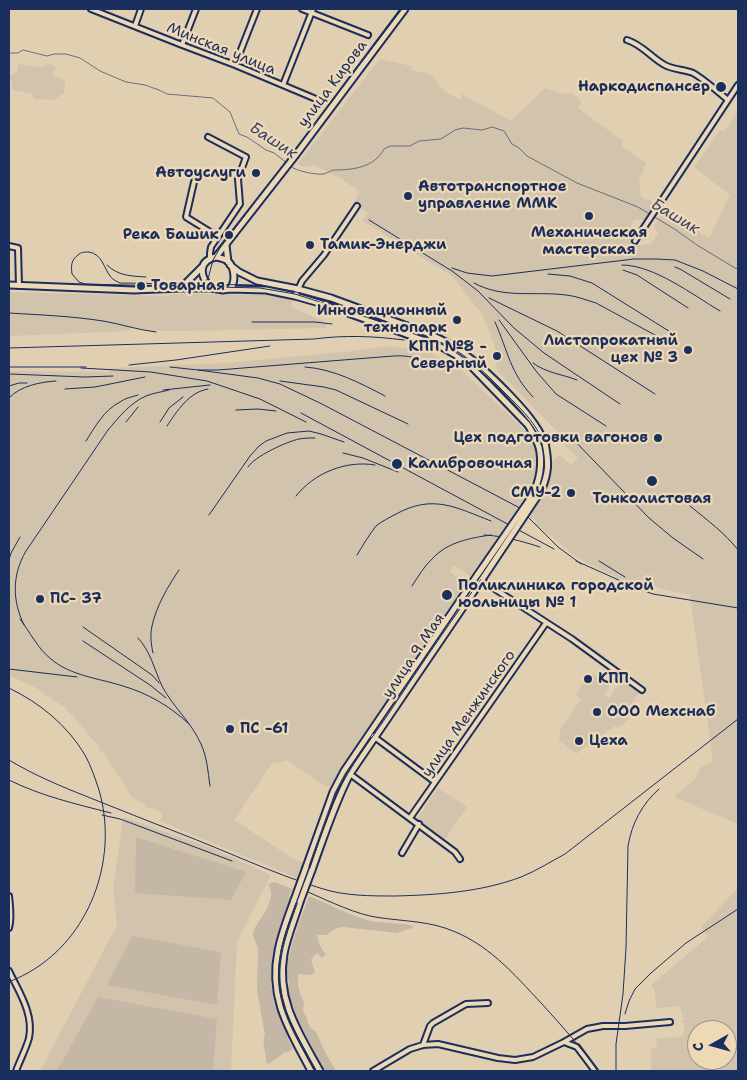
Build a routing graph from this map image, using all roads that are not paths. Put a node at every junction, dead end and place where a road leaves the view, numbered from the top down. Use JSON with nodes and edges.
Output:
{"nodes":[{"id":1,"x":91,"y":9,"type":"edge"},
{"id":2,"x":142,"y":9,"type":"edge"},
{"id":3,"x":196,"y":9,"type":"edge"},
{"id":4,"x":257,"y":9,"type":"edge"},
{"id":5,"x":302,"y":9,"type":"edge"},
{"id":6,"x":405,"y":9,"type":"edge"},
{"id":7,"x":312,"y":11,"type":"edge"},
{"id":8,"x":134,"y":26,"type":"junction"},
{"id":9,"x":368,"y":35,"type":"dead end"},
{"id":10,"x":627,"y":40,"type":"dead end"},
{"id":11,"x":182,"y":45,"type":"junction"},
{"id":12,"x":235,"y":65,"type":"junction"},
{"id":13,"x":738,"y":85,"type":"edge"},
{"id":14,"x":283,"y":86,"type":"junction"},
{"id":15,"x":316,"y":99,"type":"dead end"},
{"id":16,"x":728,"y":100,"type":"junction"},
{"id":17,"x":208,"y":138,"type":"dead end"},
{"id":18,"x":194,"y":182,"type":"dead end"},
{"id":19,"x":357,"y":206,"type":"dead end"},
{"id":20,"x":217,"y":238,"type":"junction"},
{"id":21,"x":634,"y":240,"type":"dead end"},
{"id":22,"x":226,"y":245,"type":"junction"},
{"id":23,"x":9,"y":246,"type":"edge"},
{"id":24,"x":216,"y":257,"type":"junction"},
{"id":25,"x":210,"y":259,"type":"junction"},
{"id":26,"x":229,"y":263,"type":"junction"},
{"id":27,"x":202,"y":267,"type":"junction"},
{"id":28,"x":9,"y":285,"type":"edge"},
{"id":29,"x":19,"y":286,"type":"junction"},
{"id":30,"x":181,"y":288,"type":"junction"},
{"id":31,"x":211,"y":288,"type":"junction"},
{"id":32,"x":230,"y":289,"type":"junction"},
{"id":33,"x":298,"y":289,"type":"junction"},
{"id":34,"x":295,"y":296,"type":"junction"},
{"id":35,"x":481,"y":576,"type":"junction"},
{"id":36,"x":487,"y":584,"type":"dead end"},
{"id":37,"x":546,"y":622,"type":"junction"},
{"id":38,"x":642,"y":690,"type":"dead end"},
{"id":39,"x":372,"y":735,"type":"junction"},
{"id":40,"x":350,"y":774,"type":"junction"},
{"id":41,"x":435,"y":782,"type":"junction"},
{"id":42,"x":410,"y":818,"type":"junction"},
{"id":43,"x":419,"y":824,"type":"junction"},
{"id":44,"x":402,"y":854,"type":"dead end"},
{"id":45,"x":460,"y":859,"type":"dead end"},
{"id":46,"x":9,"y":896,"type":"edge"},
{"id":47,"x":9,"y":928,"type":"edge"},
{"id":48,"x":9,"y":971,"type":"edge"},
{"id":49,"x":488,"y":1003,"type":"dead end"},
{"id":50,"x":670,"y":1022,"type":"dead end"},
{"id":51,"x":564,"y":1042,"type":"junction"},
{"id":52,"x":423,"y":1045,"type":"junction"},
{"id":53,"x":16,"y":1071,"type":"edge"},
{"id":54,"x":311,"y":1071,"type":"edge"},
{"id":55,"x":320,"y":1071,"type":"edge"},
{"id":56,"x":373,"y":1071,"type":"edge"},
{"id":57,"x":595,"y":1071,"type":"edge"}],
"edges":[{"from":1,"to":8,"type":"street","name":"Минская улица"},
{"from":2,"to":8,"type":"street"},
{"from":3,"to":11,"type":"street"},
{"from":4,"to":12,"type":"street"},
{"from":5,"to":7,"type":"street"},
{"from":6,"to":22,"type":"main road","name":"улица Кирова"},
{"from":7,"to":9,"type":"street"},
{"from":7,"to":14,"type":"street"},
{"from":8,"to":11,"type":"street","name":"Минская улица"},
{"from":10,"to":16,"type":"street"},
{"from":11,"to":12,"type":"street","name":"Минская улица"},
{"from":12,"to":14,"type":"street","name":"Минская улица"},
{"from":13,"to":16,"type":"street"},
{"from":14,"to":15,"type":"street","name":"Минская улица"},
{"from":16,"to":21,"type":"street"},
{"from":17,"to":20,"type":"street"},
{"from":18,"to":20,"type":"street"},
{"from":19,"to":33,"type":"street"},
{"from":20,"to":25,"type":"street"},
{"from":22,"to":24,"type":"main road","name":"улица Кирова"},
{"from":22,"to":26,"type":"main road"},
{"from":23,"to":29,"type":"street"},
{"from":24,"to":25,"type":"main road"},
{"from":24,"to":26,"type":"main road"},
{"from":25,"to":27,"type":"main road"},
{"from":26,"to":32,"type":"main road"},
{"from":26,"to":33,"type":"main road","name":"улица 9 Мая"},
{"from":27,"to":30,"type":"main road"},
{"from":27,"to":31,"type":"main road"},
{"from":28,"to":29,"type":"main road"},
{"from":29,"to":30,"type":"main road"},
{"from":30,"to":31,"type":"main road"},
{"from":31,"to":32,"type":"main road"},
{"from":32,"to":34,"type":"main road","name":"улица 9 Мая"},
{"from":33,"to":34,"type":"street"},
{"from":33,"to":35,"type":"main road","name":"улица 9 Мая","bridge":true},
{"from":34,"to":35,"type":"main road","name":"улица 9 Мая","bridge":true},
{"from":35,"to":39,"type":"main road","name":"улица 9 Мая"},
{"from":36,"to":37,"type":"street"},
{"from":37,"to":38,"type":"street"},
{"from":37,"to":41,"type":"street","name":"улица Менжинского"},
{"from":39,"to":40,"type":"main road","name":"улица 9 Мая"},
{"from":39,"to":41,"type":"street"},
{"from":39,"to":54,"type":"main road","name":"улица 9 Мая","bridge":true},
{"from":40,"to":42,"type":"street"},
{"from":40,"to":55,"type":"main road","name":"улица 9 Мая","bridge":true},
{"from":41,"to":42,"type":"street","name":"улица Менжинского"},
{"from":42,"to":43,"type":"street"},
{"from":43,"to":44,"type":"street"},
{"from":43,"to":45,"type":"street"},
{"from":46,"to":47,"type":"street"},
{"from":48,"to":53,"type":"street"},
{"from":49,"to":52,"type":"street"},
{"from":50,"to":51,"type":"street"},
{"from":51,"to":52,"type":"street"},
{"from":51,"to":57,"type":"street"},
{"from":52,"to":56,"type":"street"}]}
